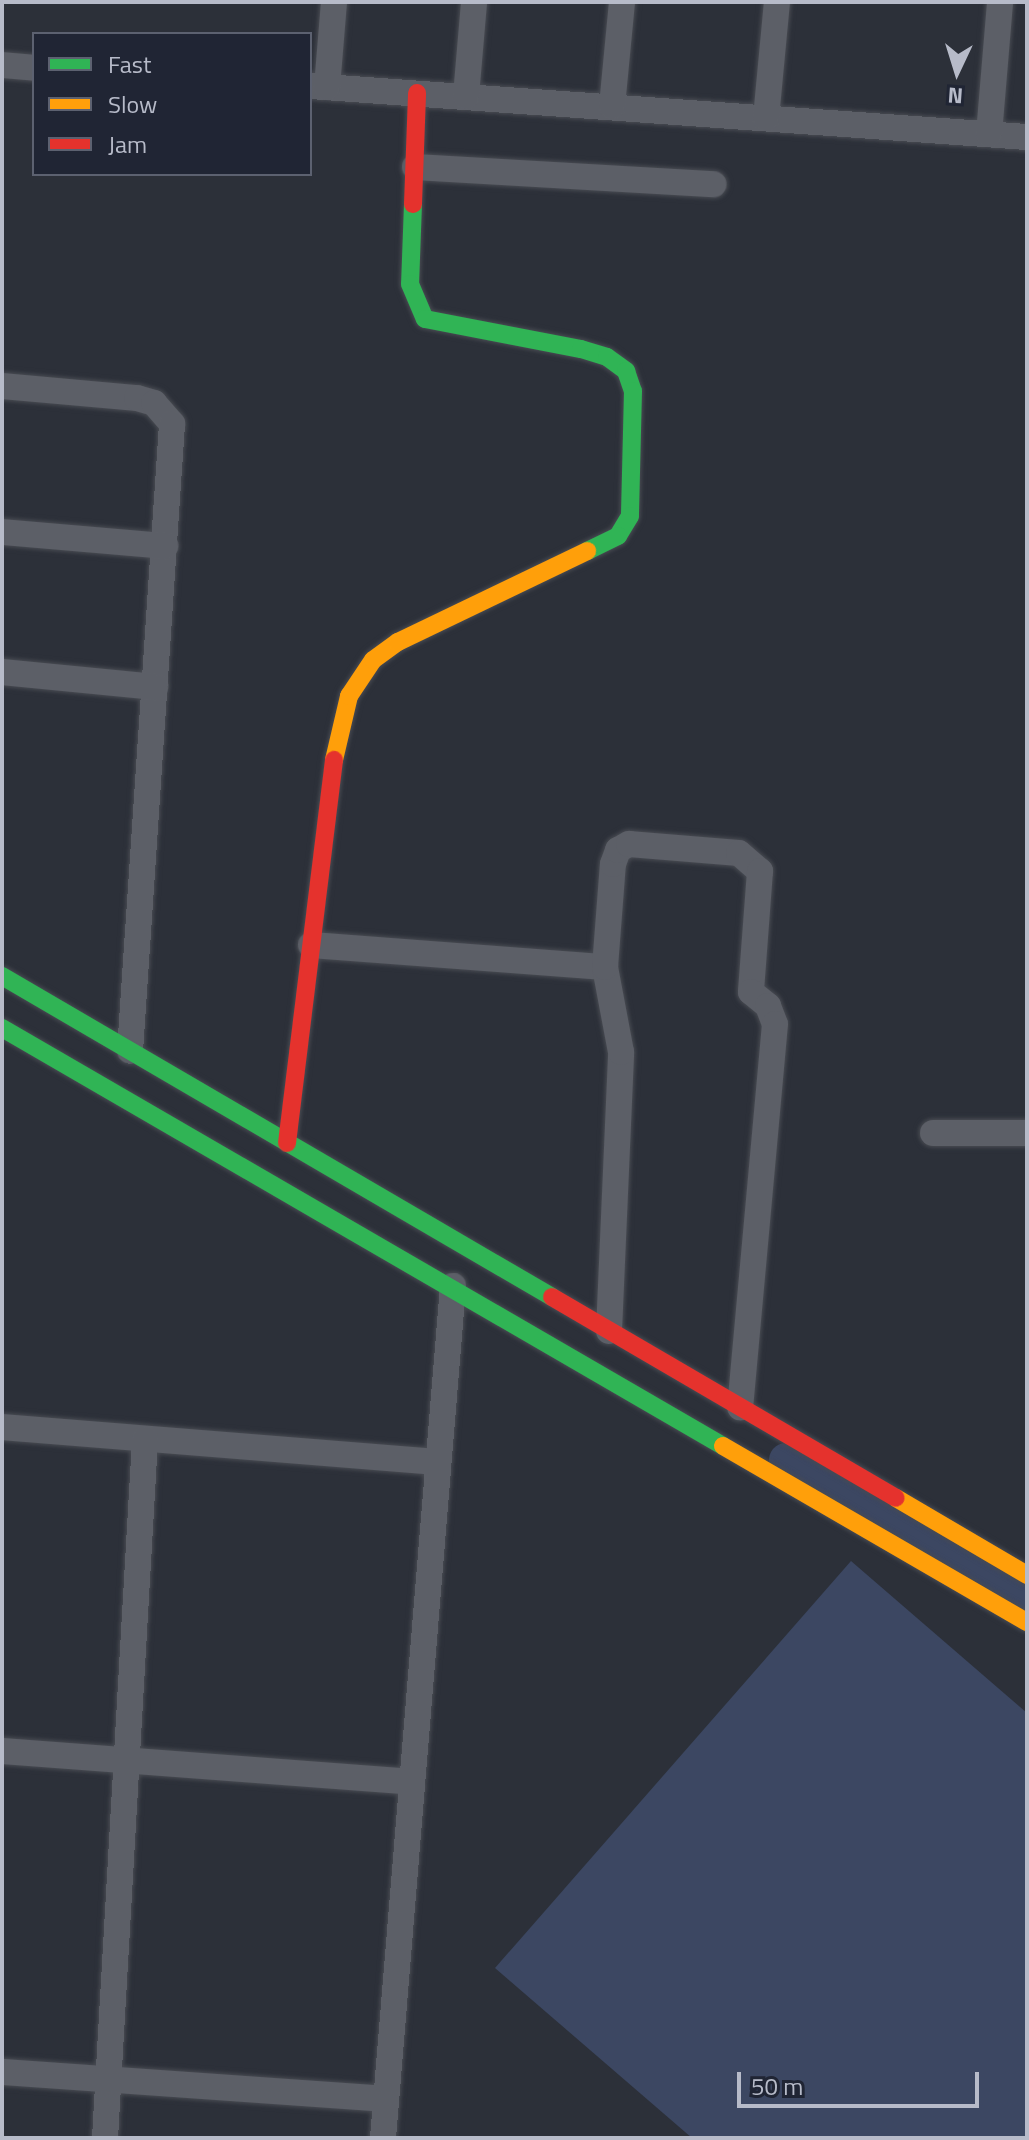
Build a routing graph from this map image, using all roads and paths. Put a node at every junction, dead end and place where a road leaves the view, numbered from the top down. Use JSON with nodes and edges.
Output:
{"nodes":[{"id":1,"x":334,"y":2,"type":"edge"},
{"id":2,"x":474,"y":2,"type":"edge"},
{"id":3,"x":622,"y":2,"type":"edge"},
{"id":4,"x":777,"y":2,"type":"edge"},
{"id":5,"x":1000,"y":2,"type":"edge"},
{"id":6,"x":2,"y":65,"type":"edge"},
{"id":7,"x":32,"y":68,"type":"edge"},
{"id":8,"x":319,"y":86,"type":"edge"},
{"id":9,"x":417,"y":93,"type":"junction"},
{"id":10,"x":466,"y":96,"type":"junction"},
{"id":11,"x":612,"y":106,"type":"junction"},
{"id":12,"x":766,"y":118,"type":"junction"},
{"id":13,"x":989,"y":134,"type":"junction"},
{"id":14,"x":1027,"y":137,"type":"edge"},
{"id":15,"x":415,"y":167,"type":"junction"},
{"id":16,"x":714,"y":184,"type":"dead end"},
{"id":17,"x":2,"y":386,"type":"edge"},
{"id":18,"x":2,"y":532,"type":"edge"},
{"id":19,"x":165,"y":546,"type":"junction"},
{"id":20,"x":2,"y":672,"type":"edge"},
{"id":21,"x":155,"y":687,"type":"junction"},
{"id":22,"x":311,"y":945,"type":"junction"},
{"id":23,"x":605,"y":967,"type":"junction"},
{"id":24,"x":2,"y":976,"type":"edge"},
{"id":25,"x":2,"y":1028,"type":"edge"},
{"id":26,"x":130,"y":1051,"type":"junction"},
{"id":27,"x":933,"y":1133,"type":"dead end"},
{"id":28,"x":1027,"y":1133,"type":"edge"},
{"id":29,"x":287,"y":1143,"type":"junction"},
{"id":30,"x":453,"y":1286,"type":"junction"},
{"id":31,"x":609,"y":1331,"type":"junction"},
{"id":32,"x":740,"y":1407,"type":"junction"},
{"id":33,"x":2,"y":1427,"type":"edge"},
{"id":34,"x":145,"y":1439,"type":"junction"},
{"id":35,"x":437,"y":1462,"type":"junction"},
{"id":36,"x":1027,"y":1575,"type":"edge"},
{"id":37,"x":1027,"y":1622,"type":"edge"},
{"id":38,"x":2,"y":1751,"type":"edge"},
{"id":39,"x":127,"y":1761,"type":"junction"},
{"id":40,"x":410,"y":1782,"type":"junction"},
{"id":41,"x":2,"y":2072,"type":"edge"},
{"id":42,"x":108,"y":2080,"type":"junction"},
{"id":43,"x":385,"y":2099,"type":"junction"},
{"id":44,"x":105,"y":2138,"type":"edge"},
{"id":45,"x":383,"y":2138,"type":"edge"}],
"edges":[{"from":1,"to":8,"type":"street"},
{"from":2,"to":10,"type":"street"},
{"from":3,"to":11,"type":"street"},
{"from":4,"to":12,"type":"street"},
{"from":5,"to":13,"type":"street"},
{"from":6,"to":7,"type":"street"},
{"from":8,"to":9,"type":"street"},
{"from":9,"to":10,"type":"street"},
{"from":9,"to":15,"type":"street"},
{"from":10,"to":11,"type":"street"},
{"from":11,"to":12,"type":"street"},
{"from":12,"to":13,"type":"street"},
{"from":13,"to":14,"type":"street"},
{"from":15,"to":16,"type":"street"},
{"from":15,"to":22,"type":"street"},
{"from":17,"to":19,"type":"street"},
{"from":18,"to":19,"type":"street"},
{"from":19,"to":21,"type":"street"},
{"from":20,"to":21,"type":"street"},
{"from":21,"to":26,"type":"street"},
{"from":22,"to":23,"type":"street"},
{"from":22,"to":29,"type":"street"},
{"from":23,"to":31,"type":"street"},
{"from":23,"to":32,"type":"street"},
{"from":24,"to":26,"type":"street"},
{"from":25,"to":30,"type":"street"},
{"from":26,"to":29,"type":"street"},
{"from":27,"to":28,"type":"street"},
{"from":29,"to":31,"type":"street"},
{"from":30,"to":35,"type":"street"},
{"from":30,"to":37,"type":"street"},
{"from":31,"to":32,"type":"street"},
{"from":32,"to":36,"type":"street"},
{"from":33,"to":34,"type":"street"},
{"from":34,"to":35,"type":"street"},
{"from":34,"to":39,"type":"street"},
{"from":35,"to":40,"type":"street"},
{"from":38,"to":39,"type":"street"},
{"from":39,"to":40,"type":"street"},
{"from":39,"to":42,"type":"street"},
{"from":40,"to":43,"type":"street"},
{"from":41,"to":42,"type":"street"},
{"from":42,"to":43,"type":"street"},
{"from":42,"to":44,"type":"street"},
{"from":43,"to":45,"type":"street"}]}
